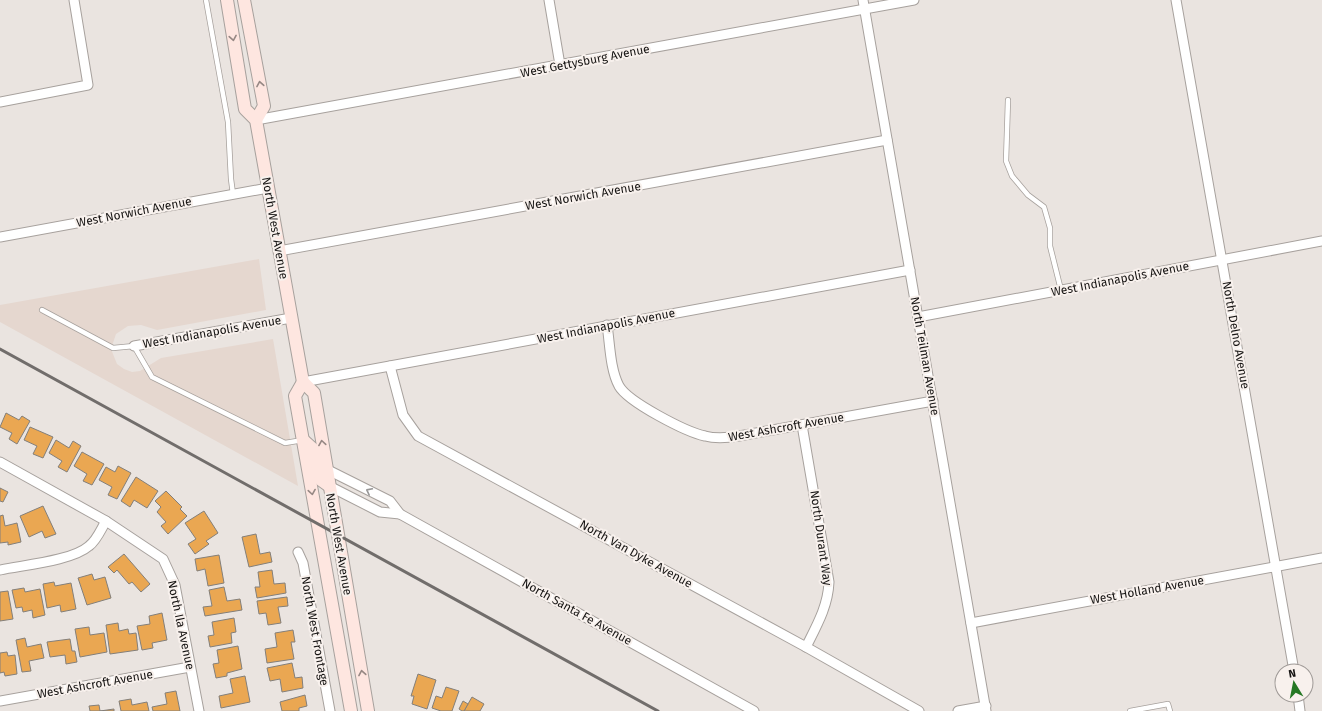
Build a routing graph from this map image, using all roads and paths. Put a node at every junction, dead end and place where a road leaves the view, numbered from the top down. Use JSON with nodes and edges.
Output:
{"nodes":[{"id":1,"x":74,"y":0,"type":"edge"},
{"id":2,"x":206,"y":0,"type":"edge"},
{"id":3,"x":226,"y":0,"type":"edge"},
{"id":4,"x":244,"y":0,"type":"edge"},
{"id":5,"x":549,"y":0,"type":"edge"},
{"id":6,"x":914,"y":0,"type":"edge"},
{"id":7,"x":1176,"y":0,"type":"edge"},
{"id":8,"x":864,"y":4,"type":"edge"},
{"id":9,"x":560,"y":65,"type":"junction"},
{"id":10,"x":1008,"y":100,"type":"dead end"},
{"id":11,"x":0,"y":102,"type":"edge"},
{"id":12,"x":256,"y":120,"type":"junction"},
{"id":13,"x":887,"y":140,"type":"junction"},
{"id":14,"x":268,"y":188,"type":"junction"},
{"id":15,"x":233,"y":194,"type":"junction"},
{"id":16,"x":0,"y":237,"type":"edge"},
{"id":17,"x":1322,"y":241,"type":"edge"},
{"id":18,"x":279,"y":251,"type":"junction"},
{"id":19,"x":1222,"y":260,"type":"junction"},
{"id":20,"x":910,"y":270,"type":"junction"},
{"id":21,"x":1061,"y":290,"type":"junction"},
{"id":22,"x":42,"y":310,"type":"dead end"},
{"id":23,"x":918,"y":317,"type":"junction"},
{"id":24,"x":291,"y":318,"type":"junction"},
{"id":25,"x":607,"y":325,"type":"junction"},
{"id":26,"x":134,"y":346,"type":"junction"},
{"id":27,"x":390,"y":366,"type":"junction"},
{"id":28,"x":303,"y":382,"type":"junction"},
{"id":29,"x":933,"y":401,"type":"junction"},
{"id":30,"x":802,"y":425,"type":"junction"},
{"id":31,"x":303,"y":440,"type":"junction"},
{"id":32,"x":0,"y":462,"type":"edge"},
{"id":33,"x":326,"y":469,"type":"junction"},
{"id":34,"x":329,"y":486,"type":"junction"},
{"id":35,"x":400,"y":514,"type":"junction"},
{"id":36,"x":106,"y":521,"type":"junction"},
{"id":37,"x":298,"y":552,"type":"dead end"},
{"id":38,"x":1322,"y":558,"type":"edge"},
{"id":39,"x":1276,"y":567,"type":"junction"},
{"id":40,"x":0,"y":570,"type":"edge"},
{"id":41,"x":971,"y":623,"type":"junction"},
{"id":42,"x":806,"y":647,"type":"junction"},
{"id":43,"x":1293,"y":663,"type":"edge"},
{"id":44,"x":190,"y":667,"type":"junction"},
{"id":45,"x":0,"y":701,"type":"edge"},
{"id":46,"x":986,"y":709,"type":"edge"},
{"id":47,"x":199,"y":711,"type":"edge"},
{"id":48,"x":330,"y":711,"type":"edge"},
{"id":49,"x":351,"y":711,"type":"edge"},
{"id":50,"x":368,"y":711,"type":"edge"},
{"id":51,"x":754,"y":711,"type":"edge"},
{"id":52,"x":919,"y":711,"type":"edge"},
{"id":53,"x":958,"y":711,"type":"edge"},
{"id":54,"x":1130,"y":711,"type":"edge"},
{"id":55,"x":1170,"y":711,"type":"edge"}],
"edges":[{"from":1,"to":11,"type":"street"},
{"from":2,"to":15,"type":"lane"},
{"from":3,"to":12,"type":"main road","name":"North West Avenue","one_way":true},
{"from":12,"to":4,"type":"main road","one_way":true},
{"from":5,"to":9,"type":"street"},
{"from":6,"to":8,"type":"street","name":"West Gettysburg Avenue"},
{"from":7,"to":19,"type":"street","name":"North Delno Avenue"},
{"from":8,"to":9,"type":"street","name":"West Gettysburg Avenue"},
{"from":8,"to":13,"type":"street","name":"North Teilman Avenue"},
{"from":9,"to":12,"type":"street","name":"West Gettysburg Avenue"},
{"from":10,"to":21,"type":"lane"},
{"from":12,"to":14,"type":"main road","name":"North West Avenue"},
{"from":13,"to":18,"type":"street","name":"West Norwich Avenue"},
{"from":13,"to":20,"type":"street","name":"North Teilman Avenue"},
{"from":14,"to":15,"type":"street","name":"West Norwich Avenue"},
{"from":14,"to":18,"type":"main road","name":"North West Avenue"},
{"from":15,"to":16,"type":"street","name":"West Norwich Avenue"},
{"from":17,"to":19,"type":"street","name":"West Indianapolis Avenue"},
{"from":18,"to":24,"type":"main road","name":"North West Avenue"},
{"from":19,"to":21,"type":"street","name":"West Indianapolis Avenue"},
{"from":19,"to":39,"type":"street","name":"North Delno Avenue"},
{"from":20,"to":23,"type":"street","name":"North Teilman Avenue"},
{"from":20,"to":25,"type":"street","name":"West Indianapolis Avenue"},
{"from":21,"to":23,"type":"street","name":"West Indianapolis Avenue"},
{"from":22,"to":26,"type":"lane"},
{"from":23,"to":29,"type":"street","name":"North Teilman Avenue"},
{"from":24,"to":26,"type":"street","name":"West Indianapolis Avenue"},
{"from":24,"to":28,"type":"main road","name":"North West Avenue"},
{"from":25,"to":27,"type":"street","name":"West Indianapolis Avenue"},
{"from":25,"to":30,"type":"street","name":"West Ashcroft Avenue"},
{"from":26,"to":31,"type":"lane"},
{"from":27,"to":28,"type":"street","name":"West Indianapolis Avenue"},
{"from":27,"to":42,"type":"street","name":"North Van Dyke Avenue"},
{"from":28,"to":31,"type":"main road","name":"North West Avenue"},
{"from":33,"to":28,"type":"main road","name":"North West Avenue","one_way":true},
{"from":29,"to":30,"type":"street","name":"West Ashcroft Avenue"},
{"from":29,"to":41,"type":"street","name":"North Teilman Avenue"},
{"from":30,"to":42,"type":"street","name":"North Durant Way"},
{"from":31,"to":34,"type":"main road"},
{"from":31,"to":49,"type":"main road","name":"North West Avenue","one_way":true},
{"from":32,"to":36,"type":"street","name":"North Ila Avenue"},
{"from":33,"to":34,"type":"main road","name":"North West Avenue"},
{"from":35,"to":33,"type":"street","name":"North Santa Fe Avenue","one_way":true},
{"from":34,"to":35,"type":"street","name":"North Santa Fe Avenue"},
{"from":50,"to":34,"type":"main road","name":"North West Avenue","one_way":true},
{"from":35,"to":51,"type":"street","name":"North Santa Fe Avenue"},
{"from":36,"to":40,"type":"street"},
{"from":36,"to":44,"type":"street","name":"North Ila Avenue"},
{"from":37,"to":48,"type":"street","name":"North West Frontage"},
{"from":38,"to":39,"type":"street","name":"West Holland Avenue"},
{"from":39,"to":41,"type":"street","name":"West Holland Avenue"},
{"from":39,"to":43,"type":"street","name":"North Delno Avenue"},
{"from":41,"to":46,"type":"street","name":"North Teilman Avenue"},
{"from":42,"to":52,"type":"street","name":"North Van Dyke Avenue"},
{"from":44,"to":45,"type":"street","name":"West Ashcroft Avenue"},
{"from":44,"to":47,"type":"street","name":"North Ila Avenue"},
{"from":46,"to":53,"type":"street"},
{"from":54,"to":55,"type":"lane"}]}
